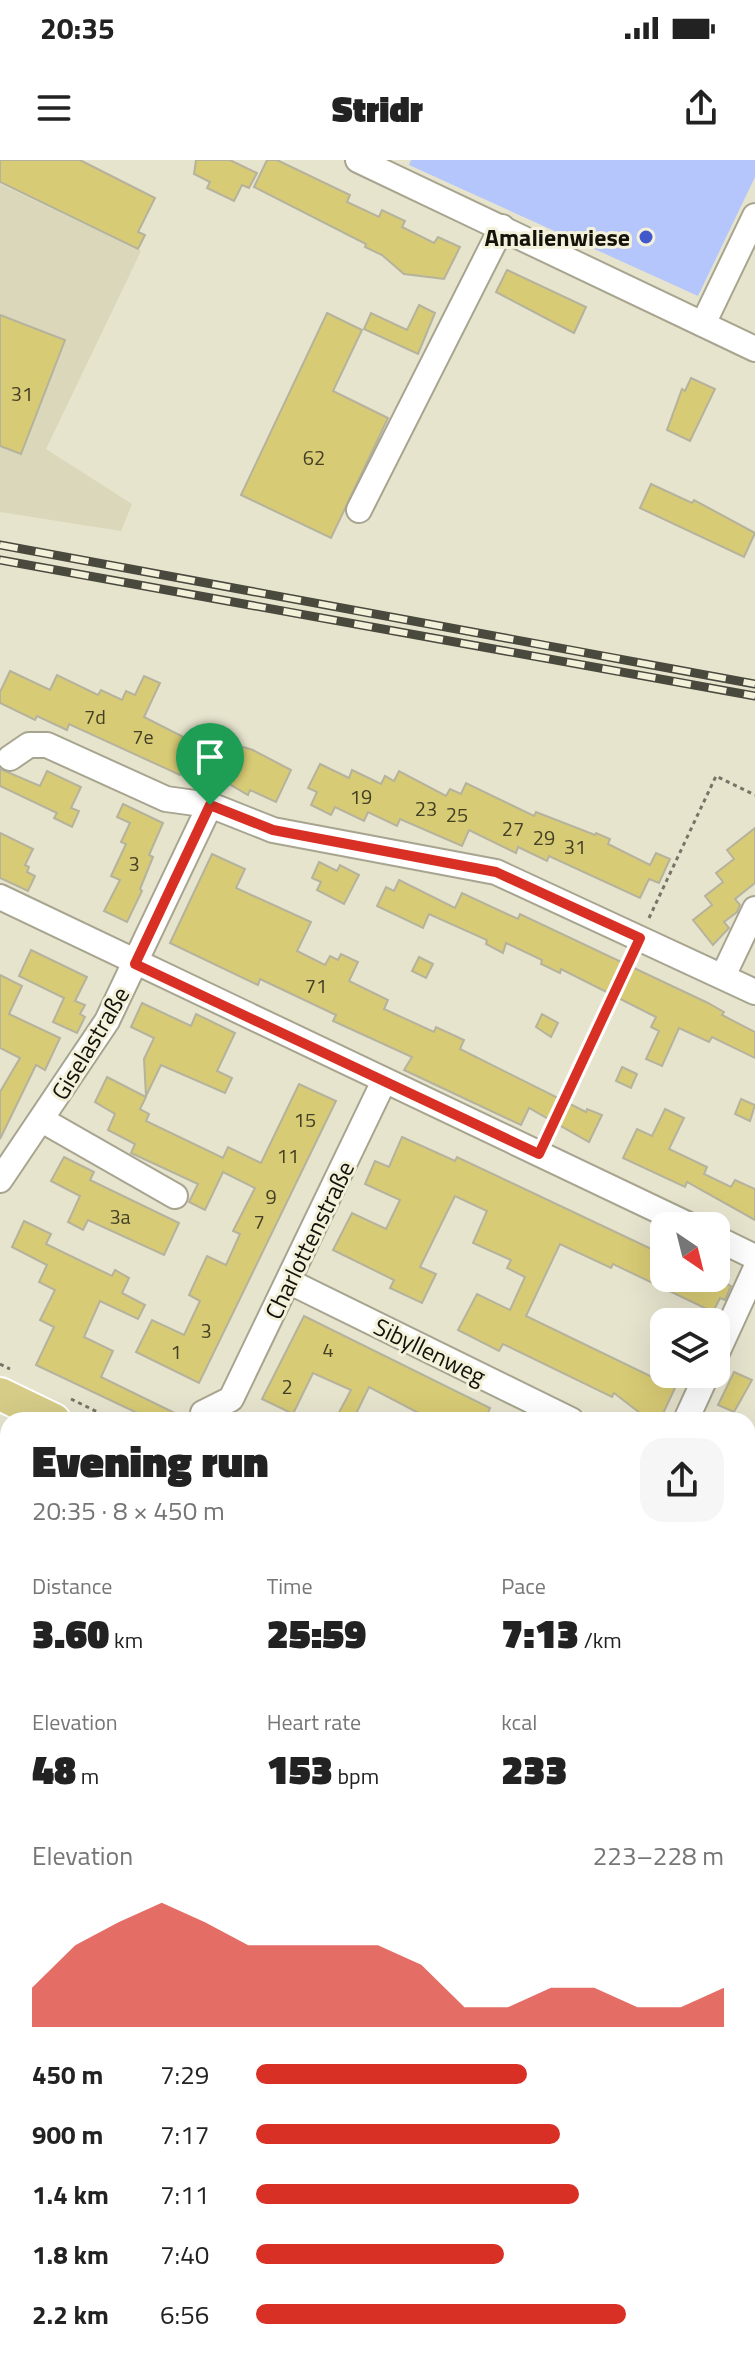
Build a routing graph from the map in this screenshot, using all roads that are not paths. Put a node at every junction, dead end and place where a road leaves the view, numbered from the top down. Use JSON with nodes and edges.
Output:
{"nodes":[{"id":1,"x":373,"y":163,"type":"edge"},
{"id":2,"x":755,"y":216,"type":"edge"},
{"id":3,"x":502,"y":227,"type":"junction"},
{"id":4,"x":703,"y":324,"type":"junction"},
{"id":5,"x":755,"y":349,"type":"edge"},
{"id":6,"x":359,"y":510,"type":"dead end"},
{"id":7,"x":10,"y":758,"type":"dead end"},
{"id":8,"x":210,"y":805,"type":"junction"},
{"id":9,"x":0,"y":897,"type":"edge"},
{"id":10,"x":755,"y":909,"type":"edge"},
{"id":11,"x":135,"y":964,"type":"junction"},
{"id":12,"x":723,"y":976,"type":"junction"},
{"id":13,"x":755,"y":992,"type":"edge"},
{"id":14,"x":384,"y":1081,"type":"junction"},
{"id":15,"x":42,"y":1120,"type":"junction"},
{"id":16,"x":0,"y":1180,"type":"edge"},
{"id":17,"x":175,"y":1196,"type":"dead end"},
{"id":18,"x":661,"y":1212,"type":"edge"},
{"id":19,"x":730,"y":1245,"type":"edge"},
{"id":20,"x":755,"y":1257,"type":"edge"},
{"id":21,"x":755,"y":1270,"type":"edge"},
{"id":22,"x":290,"y":1282,"type":"junction"},
{"id":23,"x":730,"y":1324,"type":"edge"},
{"id":24,"x":701,"y":1388,"type":"edge"},
{"id":25,"x":0,"y":1394,"type":"edge"},
{"id":26,"x":37,"y":1412,"type":"edge"},
{"id":27,"x":205,"y":1412,"type":"edge"},
{"id":28,"x":555,"y":1412,"type":"edge"},
{"id":29,"x":690,"y":1412,"type":"edge"}],
"edges":[{"from":1,"to":3,"type":"street"},
{"from":2,"to":4,"type":"street"},
{"from":3,"to":4,"type":"street"},
{"from":3,"to":6,"type":"street"},
{"from":4,"to":5,"type":"street"},
{"from":7,"to":8,"type":"street"},
{"from":8,"to":11,"type":"street","name":"Giselastraße"},
{"from":8,"to":12,"type":"street"},
{"from":9,"to":11,"type":"street"},
{"from":10,"to":12,"type":"street"},
{"from":11,"to":14,"type":"street"},
{"from":11,"to":15,"type":"street","name":"Giselastraße"},
{"from":12,"to":13,"type":"street"},
{"from":14,"to":18,"type":"street"},
{"from":14,"to":22,"type":"street","name":"Charlottenstraße"},
{"from":15,"to":16,"type":"street","name":"Giselastraße"},
{"from":15,"to":17,"type":"street","name":"Giselastraße"},
{"from":19,"to":20,"type":"street"},
{"from":21,"to":23,"type":"street"},
{"from":22,"to":27,"type":"street","name":"Charlottenstraße"},
{"from":22,"to":28,"type":"street","name":"Sibyllenweg"},
{"from":24,"to":29,"type":"street"},
{"from":25,"to":26,"type":"main road"}]}
